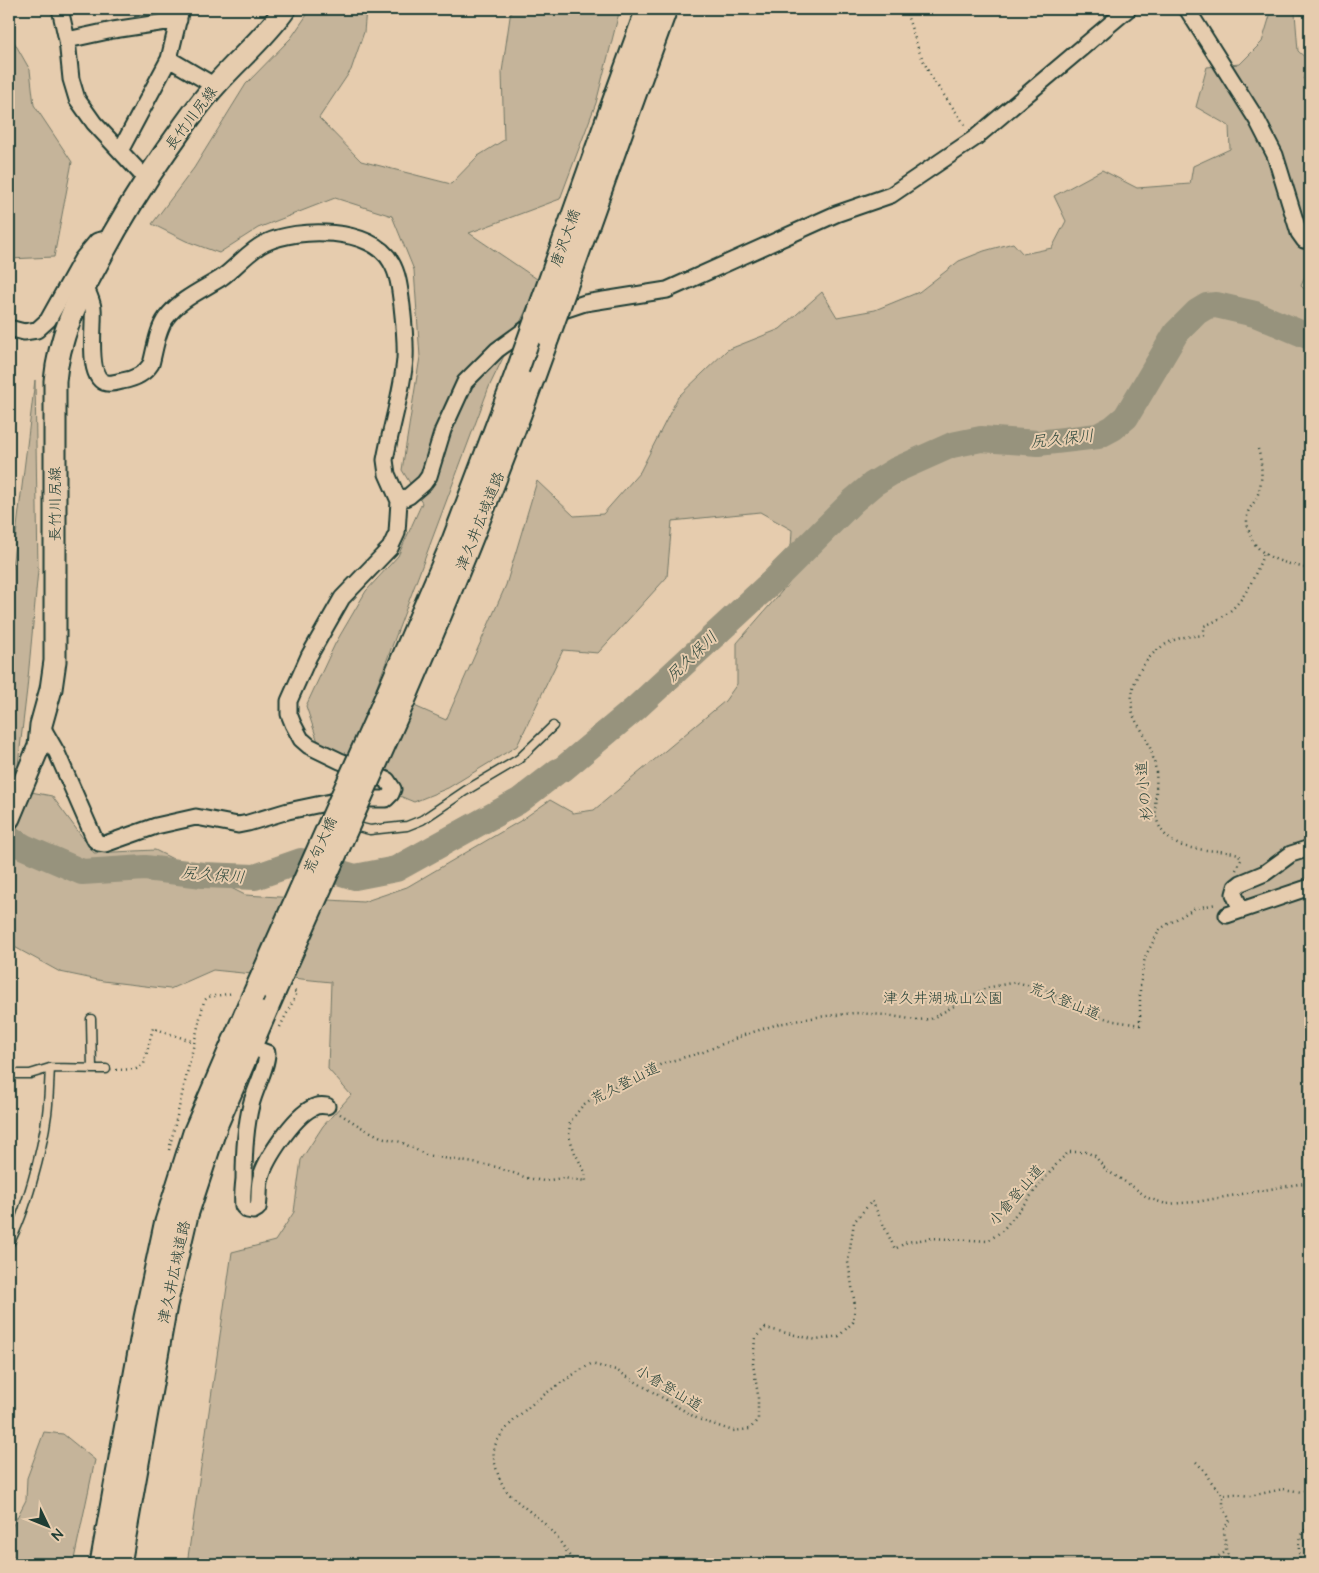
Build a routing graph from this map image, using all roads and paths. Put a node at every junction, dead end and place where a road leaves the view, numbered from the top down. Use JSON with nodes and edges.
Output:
{"nodes":[{"id":1,"x":60,"y":9,"type":"edge"},
{"id":2,"x":285,"y":9,"type":"edge"},
{"id":3,"x":647,"y":9,"type":"edge"},
{"id":4,"x":666,"y":9,"type":"edge"},
{"id":5,"x":905,"y":9,"type":"edge"},
{"id":6,"x":1186,"y":9,"type":"edge"},
{"id":7,"x":1119,"y":11,"type":"edge"},
{"id":8,"x":180,"y":14,"type":"edge"},
{"id":9,"x":67,"y":40,"type":"junction"},
{"id":10,"x":169,"y":59,"type":"junction"},
{"id":11,"x":215,"y":86,"type":"junction"},
{"id":12,"x":620,"y":111,"type":"junction"},
{"id":13,"x":975,"y":138,"type":"junction"},
{"id":14,"x":120,"y":151,"type":"junction"},
{"id":15,"x":146,"y":179,"type":"junction"},
{"id":16,"x":110,"y":238,"type":"junction"},
{"id":17,"x":1310,"y":238,"type":"edge"},
{"id":18,"x":85,"y":286,"type":"junction"},
{"id":19,"x":9,"y":328,"type":"edge"},
{"id":20,"x":548,"y":338,"type":"joint"},
{"id":21,"x":518,"y":369,"type":"joint"},
{"id":22,"x":1258,"y":450,"type":"dead end"},
{"id":23,"x":399,"y":501,"type":"junction"},
{"id":24,"x":1264,"y":553,"type":"junction"},
{"id":25,"x":1310,"y":570,"type":"edge"},
{"id":26,"x":396,"y":697,"type":"junction"},
{"id":27,"x":553,"y":726,"type":"dead end"},
{"id":28,"x":36,"y":738,"type":"junction"},
{"id":29,"x":9,"y":788,"type":"edge"},
{"id":30,"x":319,"y":804,"type":"junction"},
{"id":31,"x":9,"y":818,"type":"edge"},
{"id":32,"x":1310,"y":848,"type":"edge"},
{"id":33,"x":1233,"y":875,"type":"dead end"},
{"id":34,"x":1310,"y":886,"type":"edge"},
{"id":35,"x":1232,"y":907,"type":"junction"},
{"id":36,"x":274,"y":993,"type":"joint"},
{"id":37,"x":297,"y":993,"type":"dead end"},
{"id":38,"x":245,"y":995,"type":"junction"},
{"id":39,"x":91,"y":1019,"type":"dead end"},
{"id":40,"x":280,"y":1027,"type":"dead end"},
{"id":41,"x":194,"y":1042,"type":"junction"},
{"id":42,"x":250,"y":1047,"type":"junction"},
{"id":43,"x":50,"y":1068,"type":"junction"},
{"id":44,"x":92,"y":1069,"type":"junction"},
{"id":45,"x":106,"y":1069,"type":"dead end"},
{"id":46,"x":122,"y":1070,"type":"dead end"},
{"id":47,"x":9,"y":1074,"type":"edge"},
{"id":48,"x":327,"y":1106,"type":"joint"},
{"id":49,"x":167,"y":1158,"type":"dead end"},
{"id":50,"x":1310,"y":1182,"type":"edge"},
{"id":51,"x":9,"y":1244,"type":"edge"},
{"id":52,"x":1196,"y":1462,"type":"dead end"},
{"id":53,"x":1310,"y":1487,"type":"edge"},
{"id":54,"x":1223,"y":1495,"type":"junction"},
{"id":55,"x":1310,"y":1523,"type":"edge"},
{"id":56,"x":1227,"y":1551,"type":"junction"},
{"id":57,"x":101,"y":1564,"type":"edge"},
{"id":58,"x":120,"y":1564,"type":"edge"},
{"id":59,"x":575,"y":1564,"type":"edge"},
{"id":60,"x":1206,"y":1564,"type":"edge"},
{"id":61,"x":1230,"y":1564,"type":"edge"},
{"id":62,"x":1302,"y":1564,"type":"edge"}],
"edges":[{"from":1,"to":9,"type":"street"},
{"from":2,"to":11,"type":"main road","name":"長竹川尻線"},
{"from":3,"to":12,"type":"main road"},
{"from":4,"to":12,"type":"main road"},
{"from":5,"to":13,"type":"path"},
{"from":6,"to":17,"type":"street"},
{"from":7,"to":13,"type":"street"},
{"from":8,"to":9,"type":"street"},
{"from":8,"to":10,"type":"street"},
{"from":9,"to":14,"type":"street"},
{"from":10,"to":11,"type":"street"},
{"from":10,"to":14,"type":"street"},
{"from":11,"to":15,"type":"main road","name":"長竹川尻線"},
{"from":12,"to":20,"type":"main road","name":"唐沢大橋","bridge":true},
{"from":12,"to":21,"type":"main road","name":"唐沢大橋","bridge":true},
{"from":13,"to":23,"type":"street"},
{"from":14,"to":15,"type":"street"},
{"from":15,"to":16,"type":"main road","name":"長竹川尻線"},
{"from":16,"to":18,"type":"main road","name":"長竹川尻線"},
{"from":16,"to":19,"type":"street"},
{"from":18,"to":23,"type":"street"},
{"from":18,"to":28,"type":"main road","name":"長竹川尻線"},
{"from":20,"to":26,"type":"main road","name":"津久井広域道路"},
{"from":21,"to":26,"type":"main road","name":"津久井広域道路"},
{"from":22,"to":24,"type":"path"},
{"from":23,"to":30,"type":"street"},
{"from":24,"to":25,"type":"path"},
{"from":24,"to":33,"type":"path","name":"杉の小道"},
{"from":26,"to":36,"type":"main road","name":"荒句大橋","bridge":true},
{"from":26,"to":38,"type":"main road","name":"荒句大橋","bridge":true},
{"from":27,"to":30,"type":"lane"},
{"from":28,"to":29,"type":"main road"},
{"from":28,"to":30,"type":"street"},
{"from":28,"to":31,"type":"main road"},
{"from":32,"to":35,"type":"street"},
{"from":34,"to":35,"type":"street"},
{"from":35,"to":48,"type":"path","name":"荒久登山道"},
{"from":36,"to":42,"type":"main road","name":"津久井広域道路"},
{"from":37,"to":40,"type":"path"},
{"from":38,"to":41,"type":"path"},
{"from":38,"to":57,"type":"main road","name":"津久井広域道路"},
{"from":39,"to":44,"type":"lane"},
{"from":41,"to":46,"type":"path"},
{"from":41,"to":49,"type":"path"},
{"from":42,"to":48,"type":"street"},
{"from":42,"to":58,"type":"main road","name":"津久井広域道路"},
{"from":43,"to":44,"type":"lane"},
{"from":43,"to":47,"type":"lane"},
{"from":43,"to":51,"type":"lane"},
{"from":44,"to":45,"type":"lane"},
{"from":50,"to":59,"type":"path","name":"小倉登山道"},
{"from":52,"to":54,"type":"path"},
{"from":53,"to":54,"type":"path"},
{"from":54,"to":56,"type":"path"},
{"from":55,"to":62,"type":"path"},
{"from":56,"to":60,"type":"path"},
{"from":56,"to":61,"type":"path"}]}
